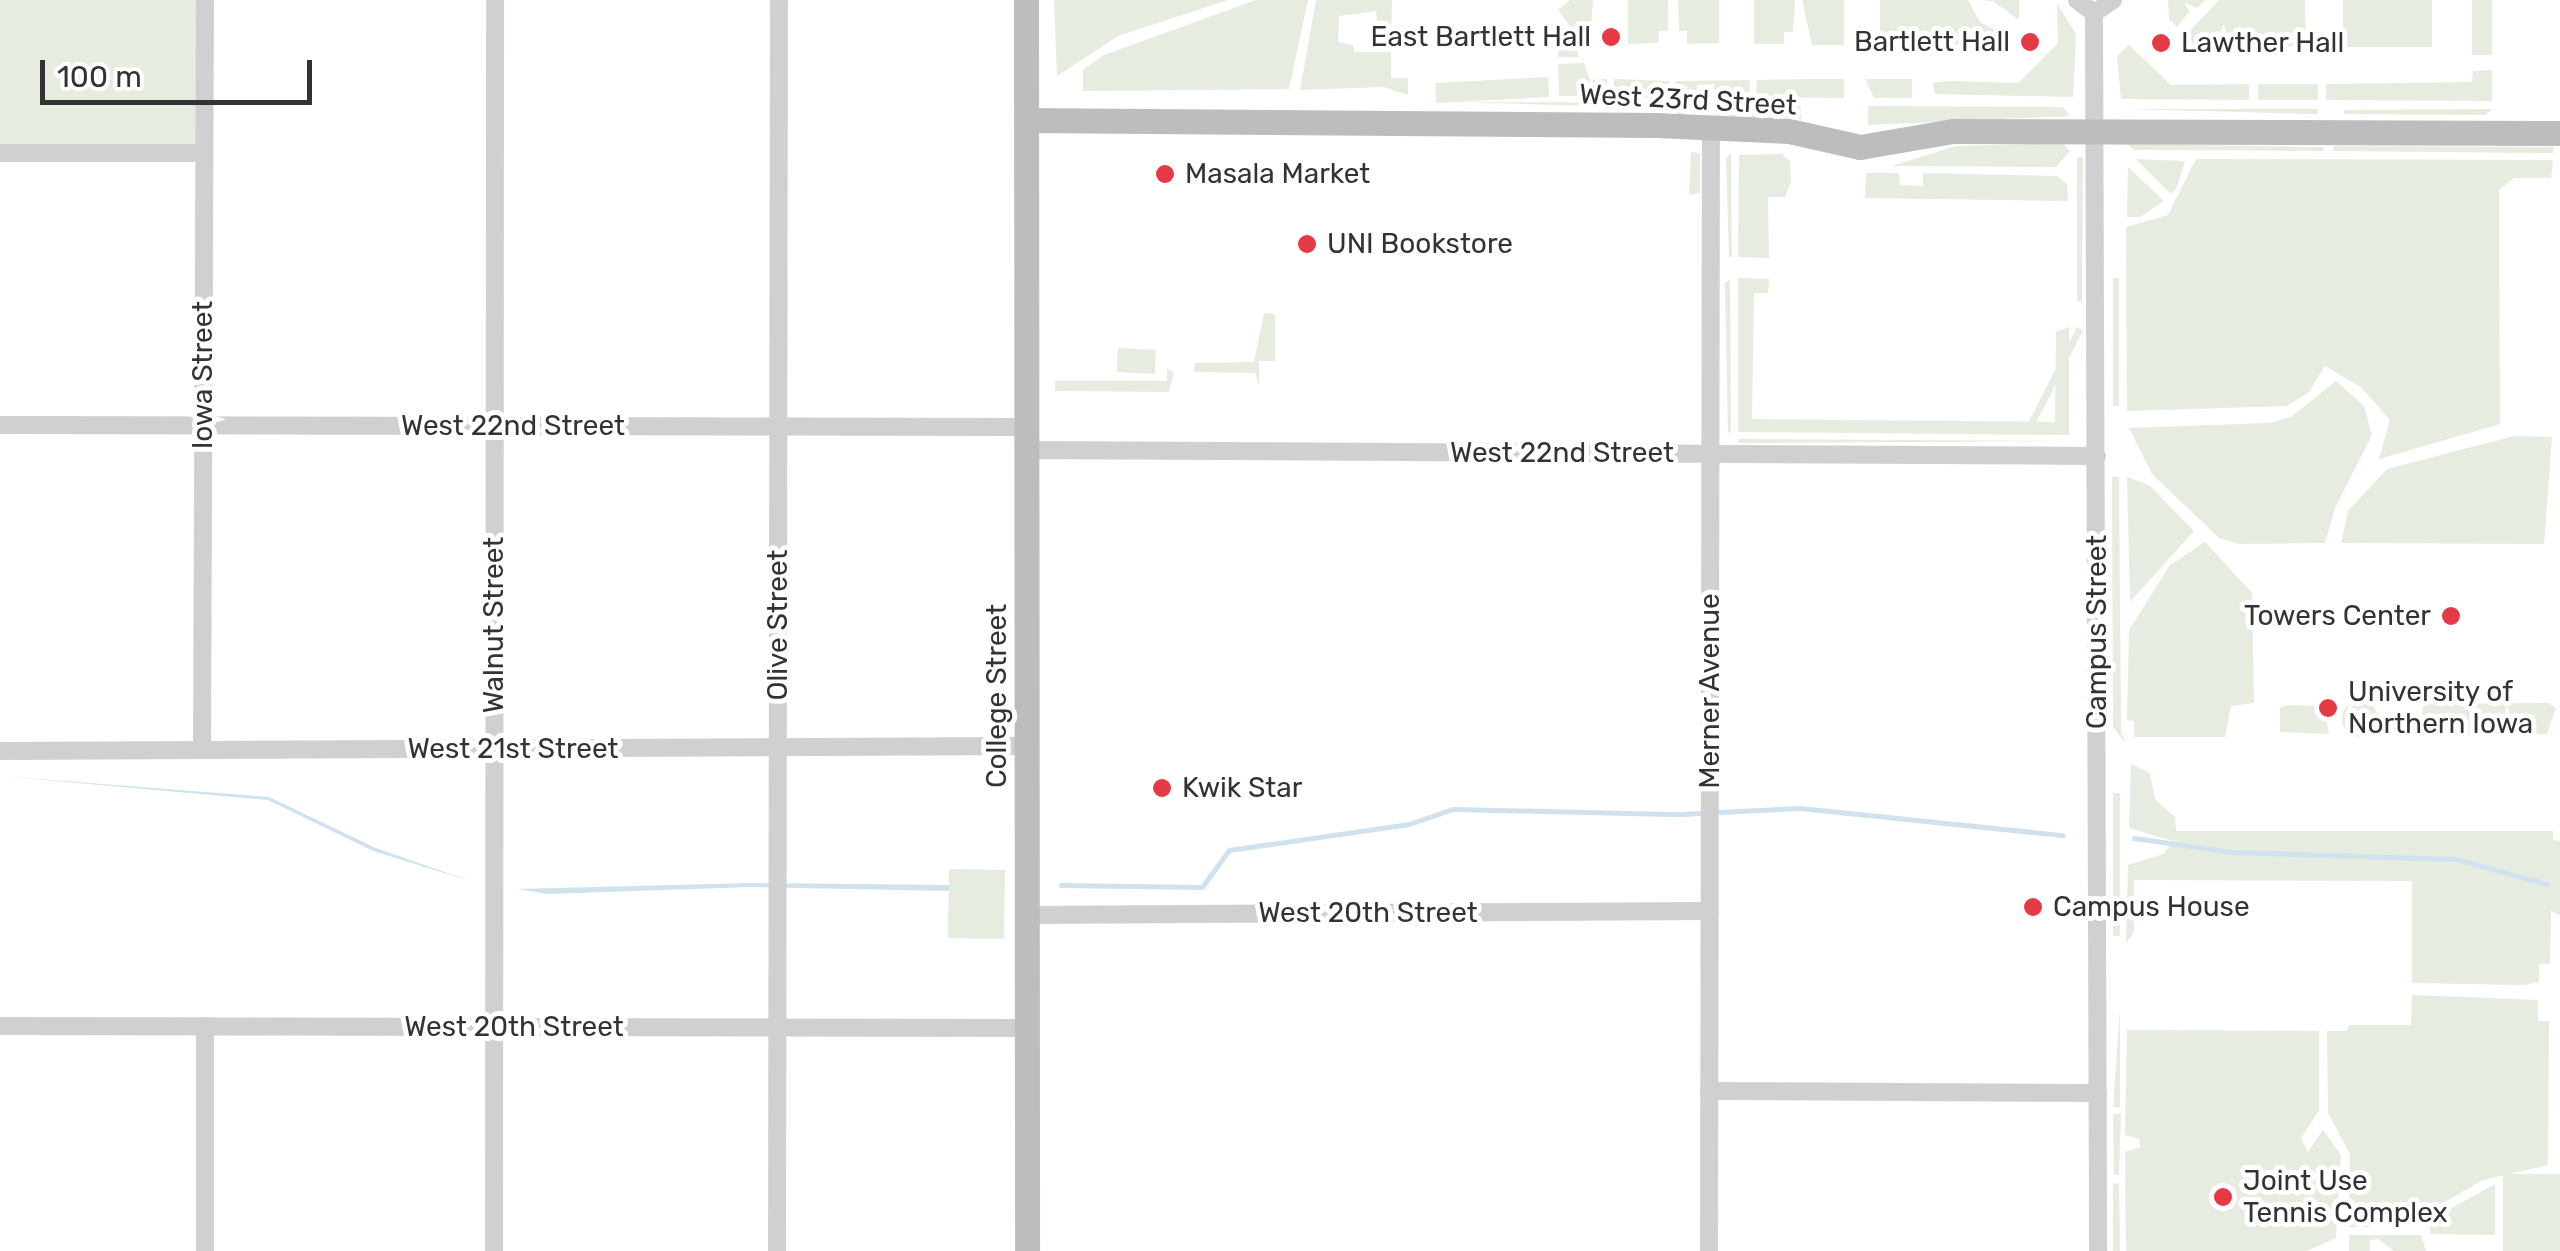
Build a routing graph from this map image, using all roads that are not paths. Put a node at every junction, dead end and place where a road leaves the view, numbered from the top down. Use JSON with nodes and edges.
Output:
{"nodes":[{"id":1,"x":204,"y":0,"type":"edge"},
{"id":2,"x":494,"y":0,"type":"edge"},
{"id":3,"x":779,"y":0,"type":"edge"},
{"id":4,"x":1026,"y":0,"type":"edge"},
{"id":5,"x":2076,"y":0,"type":"edge"},
{"id":6,"x":2113,"y":0,"type":"edge"},
{"id":7,"x":2094,"y":13,"type":"junction"},
{"id":8,"x":1032,"y":120,"type":"junction"},
{"id":9,"x":1711,"y":130,"type":"junction"},
{"id":10,"x":2096,"y":130,"type":"junction"},
{"id":11,"x":2560,"y":133,"type":"edge"},
{"id":12,"x":204,"y":153,"type":"junction"},
{"id":13,"x":0,"y":154,"type":"edge"},
{"id":14,"x":0,"y":425,"type":"edge"},
{"id":15,"x":203,"y":425,"type":"junction"},
{"id":16,"x":494,"y":426,"type":"junction"},
{"id":17,"x":778,"y":426,"type":"junction"},
{"id":18,"x":1027,"y":438,"type":"junction"},
{"id":19,"x":1710,"y":454,"type":"junction"},
{"id":20,"x":2097,"y":456,"type":"junction"},
{"id":21,"x":1027,"y":746,"type":"junction"},
{"id":22,"x":778,"y":747,"type":"junction"},
{"id":23,"x":494,"y":749,"type":"junction"},
{"id":24,"x":202,"y":750,"type":"junction"},
{"id":25,"x":0,"y":752,"type":"edge"},
{"id":26,"x":1710,"y":911,"type":"junction"},
{"id":27,"x":1027,"y":914,"type":"junction"},
{"id":28,"x":0,"y":1026,"type":"edge"},
{"id":29,"x":205,"y":1026,"type":"junction"},
{"id":30,"x":494,"y":1026,"type":"junction"},
{"id":31,"x":778,"y":1027,"type":"junction"},
{"id":32,"x":1027,"y":1028,"type":"junction"},
{"id":33,"x":1710,"y":1092,"type":"junction"},
{"id":34,"x":2098,"y":1093,"type":"junction"},
{"id":35,"x":205,"y":1251,"type":"edge"},
{"id":36,"x":494,"y":1251,"type":"edge"},
{"id":37,"x":778,"y":1251,"type":"edge"},
{"id":38,"x":1027,"y":1251,"type":"edge"},
{"id":39,"x":1709,"y":1251,"type":"edge"},
{"id":40,"x":2098,"y":1251,"type":"edge"}],
"edges":[{"from":1,"to":12,"type":"street","name":"Iowa Street"},
{"from":2,"to":16,"type":"street","name":"Walnut Street"},
{"from":3,"to":17,"type":"street","name":"Olive Street"},
{"from":4,"to":8,"type":"street","name":"College Street"},
{"from":5,"to":7,"type":"street"},
{"from":6,"to":7,"type":"street"},
{"from":7,"to":10,"type":"street","name":"Campus Street"},
{"from":8,"to":9,"type":"street","name":"West 23rd Street"},
{"from":8,"to":18,"type":"street","name":"College Street"},
{"from":9,"to":10,"type":"street","name":"West 23rd Street"},
{"from":9,"to":19,"type":"street","name":"Merner Avenue"},
{"from":10,"to":11,"type":"street","name":"West 23rd Street"},
{"from":10,"to":20,"type":"street","name":"Campus Street"},
{"from":12,"to":13,"type":"street"},
{"from":12,"to":15,"type":"street","name":"Iowa Street"},
{"from":14,"to":15,"type":"street","name":"West 22nd Street"},
{"from":15,"to":16,"type":"street","name":"West 22nd Street"},
{"from":15,"to":24,"type":"street","name":"Iowa Street"},
{"from":16,"to":17,"type":"street","name":"West 22nd Street"},
{"from":16,"to":23,"type":"street","name":"Walnut Street"},
{"from":17,"to":18,"type":"street","name":"West 22nd Street"},
{"from":17,"to":22,"type":"street","name":"Olive Street"},
{"from":18,"to":19,"type":"street","name":"West 22nd Street"},
{"from":18,"to":21,"type":"street","name":"College Street"},
{"from":19,"to":20,"type":"street","name":"West 22nd Street"},
{"from":19,"to":26,"type":"street","name":"Merner Avenue"},
{"from":20,"to":34,"type":"street","name":"Campus Street"},
{"from":21,"to":22,"type":"street","name":"West 21st Street"},
{"from":21,"to":27,"type":"street","name":"College Street"},
{"from":22,"to":23,"type":"street","name":"West 21st Street"},
{"from":22,"to":31,"type":"street","name":"Olive Street"},
{"from":23,"to":24,"type":"street","name":"West 21st Street"},
{"from":23,"to":30,"type":"street","name":"Walnut Street"},
{"from":24,"to":25,"type":"street","name":"West 21st Street"},
{"from":26,"to":27,"type":"street","name":"West 20th Street"},
{"from":26,"to":33,"type":"street","name":"Merner Avenue"},
{"from":27,"to":32,"type":"street","name":"College Street"},
{"from":28,"to":29,"type":"street","name":"West 20th Street"},
{"from":29,"to":30,"type":"street","name":"West 20th Street"},
{"from":29,"to":35,"type":"street"},
{"from":30,"to":31,"type":"street","name":"West 20th Street"},
{"from":30,"to":36,"type":"street","name":"Walnut Street"},
{"from":31,"to":32,"type":"street","name":"West 20th Street"},
{"from":31,"to":37,"type":"street","name":"Olive Street"},
{"from":32,"to":38,"type":"street","name":"College Street"},
{"from":33,"to":34,"type":"street"},
{"from":33,"to":39,"type":"street","name":"Merner Avenue"},
{"from":34,"to":40,"type":"street","name":"Campus Street"}]}
